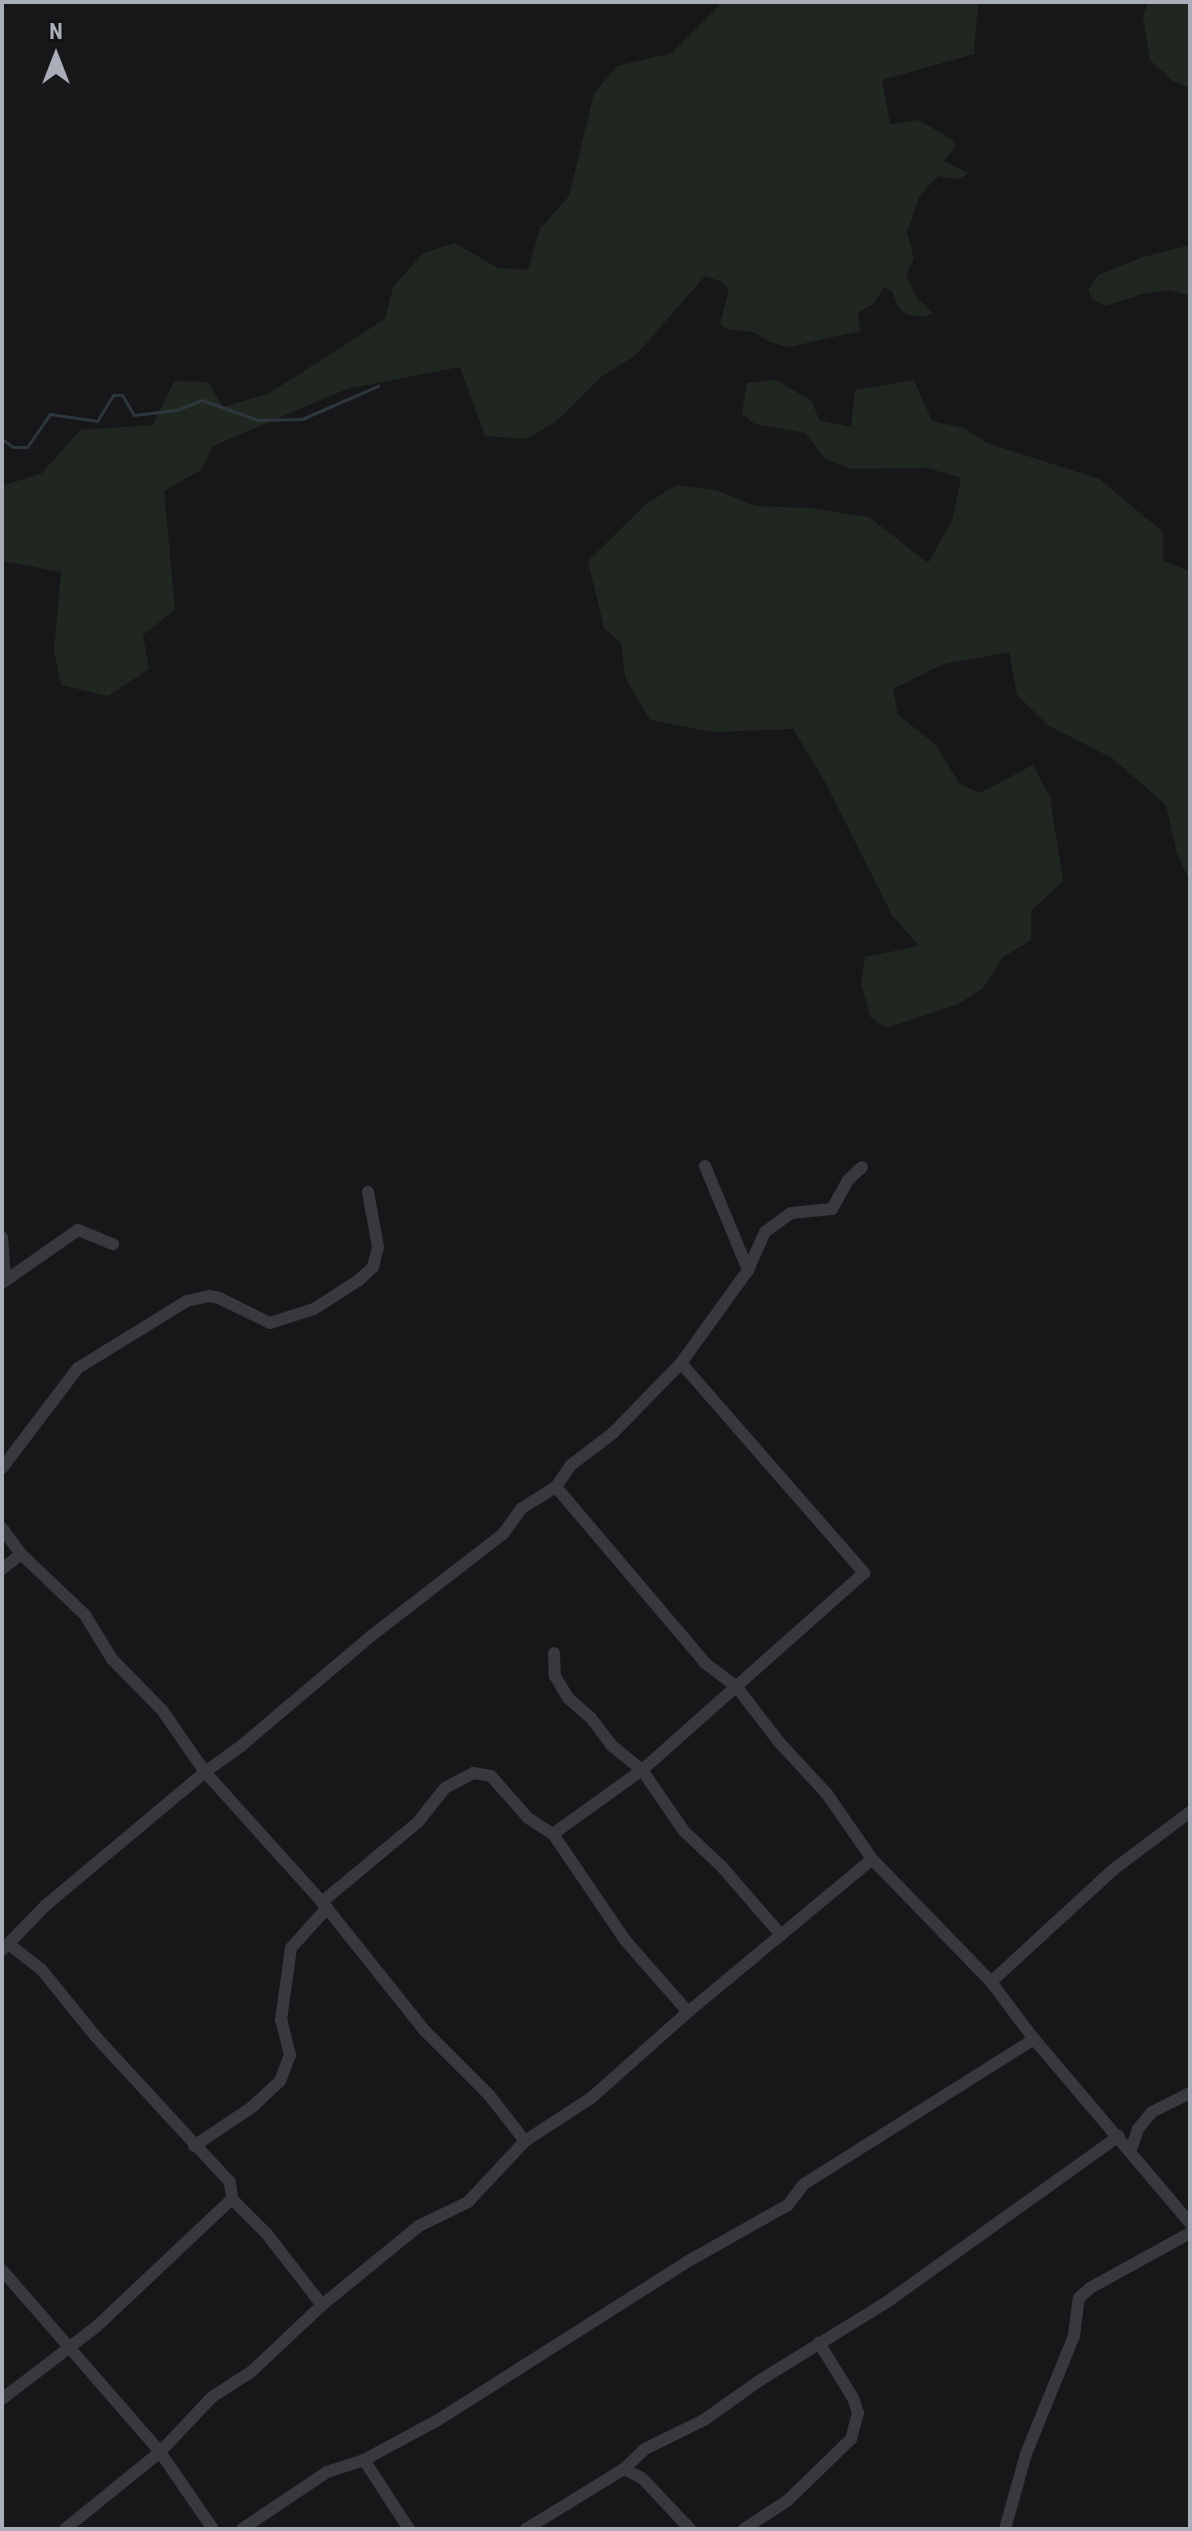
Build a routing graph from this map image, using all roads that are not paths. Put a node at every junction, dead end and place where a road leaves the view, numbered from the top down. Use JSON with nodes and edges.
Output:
{"nodes":[{"id":1,"x":705,"y":1166,"type":"dead end"},
{"id":2,"x":862,"y":1167,"type":"dead end"},
{"id":3,"x":368,"y":1192,"type":"dead end"},
{"id":4,"x":2,"y":1237,"type":"edge"},
{"id":5,"x":113,"y":1244,"type":"dead end"},
{"id":6,"x":748,"y":1270,"type":"junction"},
{"id":7,"x":4,"y":1282,"type":"edge"},
{"id":8,"x":681,"y":1363,"type":"junction"},
{"id":9,"x":2,"y":1468,"type":"edge"},
{"id":10,"x":556,"y":1487,"type":"junction"},
{"id":11,"x":2,"y":1528,"type":"edge"},
{"id":12,"x":21,"y":1554,"type":"junction"},
{"id":13,"x":2,"y":1569,"type":"edge"},
{"id":14,"x":554,"y":1653,"type":"dead end"},
{"id":15,"x":736,"y":1686,"type":"junction"},
{"id":16,"x":642,"y":1770,"type":"junction"},
{"id":17,"x":205,"y":1772,"type":"junction"},
{"id":18,"x":1190,"y":1812,"type":"edge"},
{"id":19,"x":553,"y":1834,"type":"junction"},
{"id":20,"x":872,"y":1859,"type":"junction"},
{"id":21,"x":324,"y":1905,"type":"junction"},
{"id":22,"x":781,"y":1935,"type":"junction"},
{"id":23,"x":6,"y":1948,"type":"edge"},
{"id":24,"x":991,"y":1982,"type":"junction"},
{"id":25,"x":688,"y":2012,"type":"junction"},
{"id":26,"x":1034,"y":2039,"type":"junction"},
{"id":27,"x":1190,"y":2093,"type":"edge"},
{"id":28,"x":1119,"y":2136,"type":"junction"},
{"id":29,"x":525,"y":2141,"type":"junction"},
{"id":30,"x":194,"y":2146,"type":"junction"},
{"id":31,"x":1131,"y":2150,"type":"junction"},
{"id":32,"x":232,"y":2199,"type":"junction"},
{"id":33,"x":1190,"y":2223,"type":"edge"},
{"id":34,"x":1190,"y":2233,"type":"edge"},
{"id":35,"x":5,"y":2278,"type":"edge"},
{"id":36,"x":322,"y":2305,"type":"junction"},
{"id":37,"x":819,"y":2343,"type":"junction"},
{"id":38,"x":69,"y":2348,"type":"junction"},
{"id":39,"x":2,"y":2399,"type":"edge"},
{"id":40,"x":160,"y":2452,"type":"junction"},
{"id":41,"x":364,"y":2460,"type":"junction"},
{"id":42,"x":624,"y":2469,"type":"junction"},
{"id":43,"x":65,"y":2529,"type":"edge"},
{"id":44,"x":213,"y":2529,"type":"edge"},
{"id":45,"x":242,"y":2529,"type":"edge"},
{"id":46,"x":409,"y":2529,"type":"edge"},
{"id":47,"x":526,"y":2529,"type":"edge"},
{"id":48,"x":690,"y":2529,"type":"edge"},
{"id":49,"x":744,"y":2529,"type":"edge"},
{"id":50,"x":1005,"y":2529,"type":"edge"}],
"edges":[{"from":1,"to":6,"type":"street"},
{"from":2,"to":6,"type":"street"},
{"from":3,"to":9,"type":"street"},
{"from":4,"to":7,"type":"street"},
{"from":5,"to":7,"type":"street"},
{"from":6,"to":8,"type":"street"},
{"from":8,"to":10,"type":"street"},
{"from":8,"to":15,"type":"street"},
{"from":10,"to":15,"type":"street"},
{"from":10,"to":17,"type":"street"},
{"from":11,"to":12,"type":"street"},
{"from":12,"to":13,"type":"street"},
{"from":12,"to":17,"type":"street"},
{"from":14,"to":16,"type":"street"},
{"from":15,"to":16,"type":"street"},
{"from":15,"to":20,"type":"street"},
{"from":16,"to":19,"type":"street"},
{"from":16,"to":22,"type":"street"},
{"from":17,"to":21,"type":"street"},
{"from":17,"to":23,"type":"street"},
{"from":18,"to":24,"type":"street"},
{"from":19,"to":21,"type":"street"},
{"from":19,"to":25,"type":"street"},
{"from":20,"to":22,"type":"street"},
{"from":20,"to":24,"type":"street"},
{"from":21,"to":29,"type":"street"},
{"from":21,"to":30,"type":"street"},
{"from":22,"to":25,"type":"street"},
{"from":23,"to":30,"type":"street"},
{"from":24,"to":26,"type":"street"},
{"from":25,"to":29,"type":"street"},
{"from":26,"to":28,"type":"street"},
{"from":26,"to":41,"type":"street"},
{"from":27,"to":31,"type":"street"},
{"from":28,"to":31,"type":"street"},
{"from":28,"to":37,"type":"street"},
{"from":29,"to":36,"type":"street"},
{"from":30,"to":32,"type":"street"},
{"from":31,"to":33,"type":"street"},
{"from":32,"to":36,"type":"street"},
{"from":32,"to":38,"type":"street"},
{"from":34,"to":50,"type":"street"},
{"from":35,"to":38,"type":"street"},
{"from":36,"to":40,"type":"street"},
{"from":37,"to":42,"type":"street"},
{"from":37,"to":49,"type":"street"},
{"from":38,"to":39,"type":"street"},
{"from":38,"to":40,"type":"street"},
{"from":40,"to":43,"type":"street"},
{"from":40,"to":44,"type":"street"},
{"from":41,"to":45,"type":"street"},
{"from":41,"to":46,"type":"street"},
{"from":42,"to":47,"type":"street"},
{"from":42,"to":48,"type":"street"}]}
